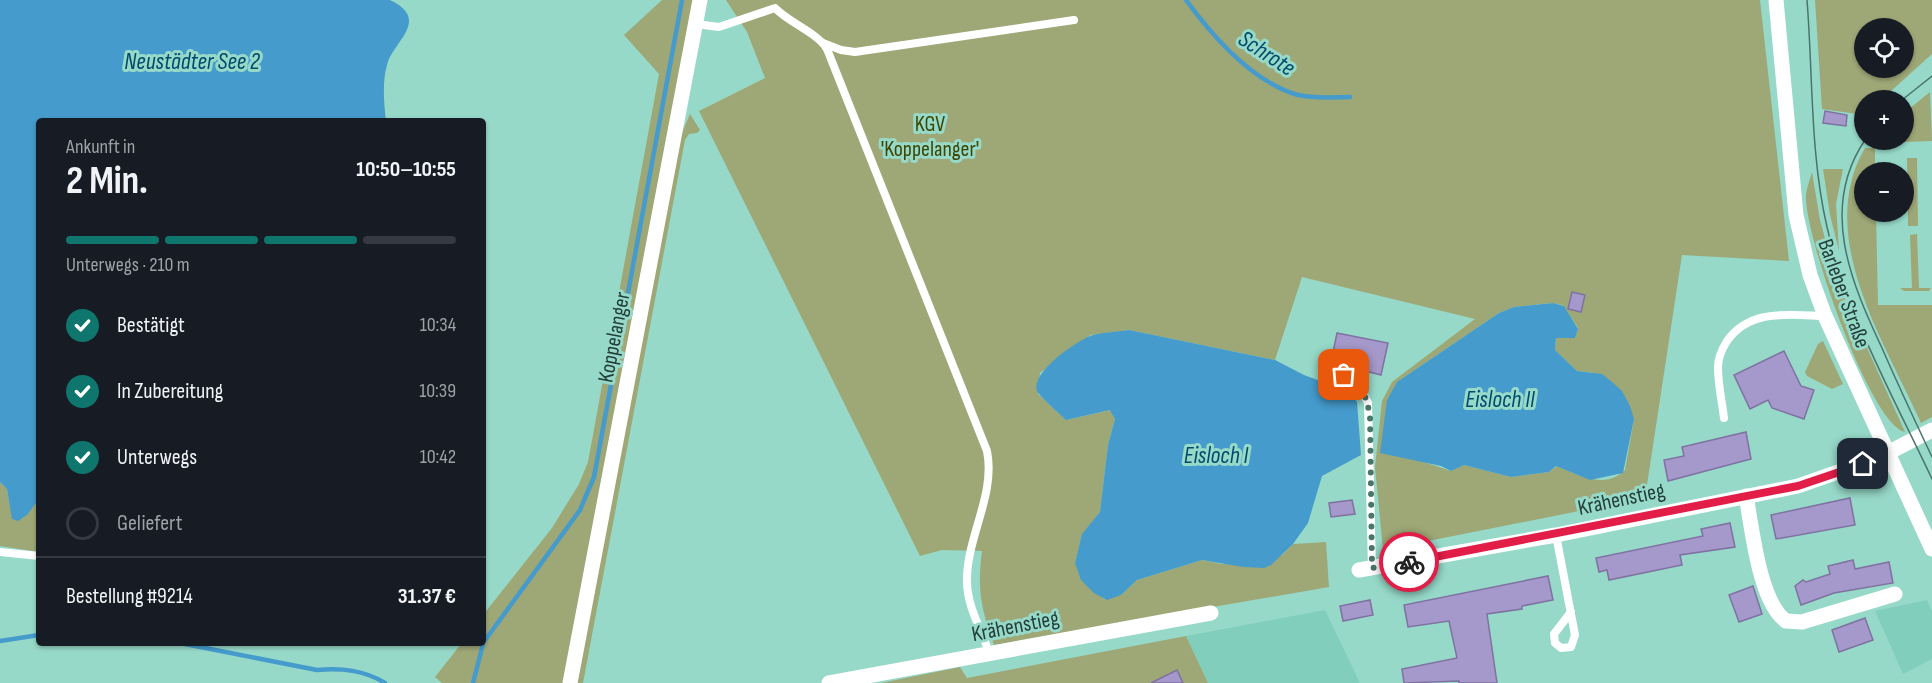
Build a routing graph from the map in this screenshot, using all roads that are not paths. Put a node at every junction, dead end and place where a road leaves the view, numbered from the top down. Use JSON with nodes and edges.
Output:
{"nodes":[{"id":1,"x":700,"y":0,"type":"edge"},
{"id":2,"x":1776,"y":0,"type":"edge"},
{"id":3,"x":1074,"y":20,"type":"dead end"},
{"id":4,"x":696,"y":24,"type":"junction"},
{"id":5,"x":822,"y":42,"type":"junction"},
{"id":6,"x":1825,"y":316,"type":"junction"},
{"id":7,"x":1335,"y":371,"type":"dead end"},
{"id":8,"x":1724,"y":418,"type":"dead end"},
{"id":9,"x":1932,"y":430,"type":"edge"},
{"id":10,"x":1887,"y":453,"type":"junction"},
{"id":11,"x":1746,"y":496,"type":"junction"},
{"id":12,"x":1556,"y":535,"type":"junction"},
{"id":13,"x":1932,"y":549,"type":"edge"},
{"id":14,"x":0,"y":552,"type":"edge"},
{"id":15,"x":36,"y":556,"type":"edge"},
{"id":16,"x":1366,"y":569,"type":"joint"},
{"id":17,"x":1895,"y":594,"type":"dead end"},
{"id":18,"x":1571,"y":612,"type":"dead end"},
{"id":19,"x":1211,"y":613,"type":"dead end"},
{"id":20,"x":989,"y":652,"type":"junction"},
{"id":21,"x":570,"y":683,"type":"edge"},
{"id":22,"x":829,"y":683,"type":"edge"}],
"edges":[{"from":1,"to":4,"type":"street","name":"Koppelanger"},
{"from":2,"to":6,"type":"street","name":"Barleber Straße"},
{"from":3,"to":5,"type":"lane"},
{"from":4,"to":5,"type":"lane"},
{"from":4,"to":21,"type":"street","name":"Koppelanger"},
{"from":5,"to":20,"type":"lane"},
{"from":6,"to":8,"type":"lane"},
{"from":6,"to":10,"type":"street","name":"Barleber Straße"},
{"from":7,"to":16,"type":"lane"},
{"from":9,"to":10,"type":"street","name":"Krähenstieg"},
{"from":10,"to":11,"type":"street","name":"Krähenstieg"},
{"from":10,"to":13,"type":"street","name":"Barleber Straße"},
{"from":11,"to":12,"type":"street","name":"Krähenstieg"},
{"from":11,"to":17,"type":"street"},
{"from":12,"to":16,"type":"street","name":"Krähenstieg"},
{"from":12,"to":18,"type":"lane"},
{"from":14,"to":15,"type":"lane"},
{"from":19,"to":20,"type":"street","name":"Krähenstieg"},
{"from":20,"to":22,"type":"street","name":"Krähenstieg"}]}
